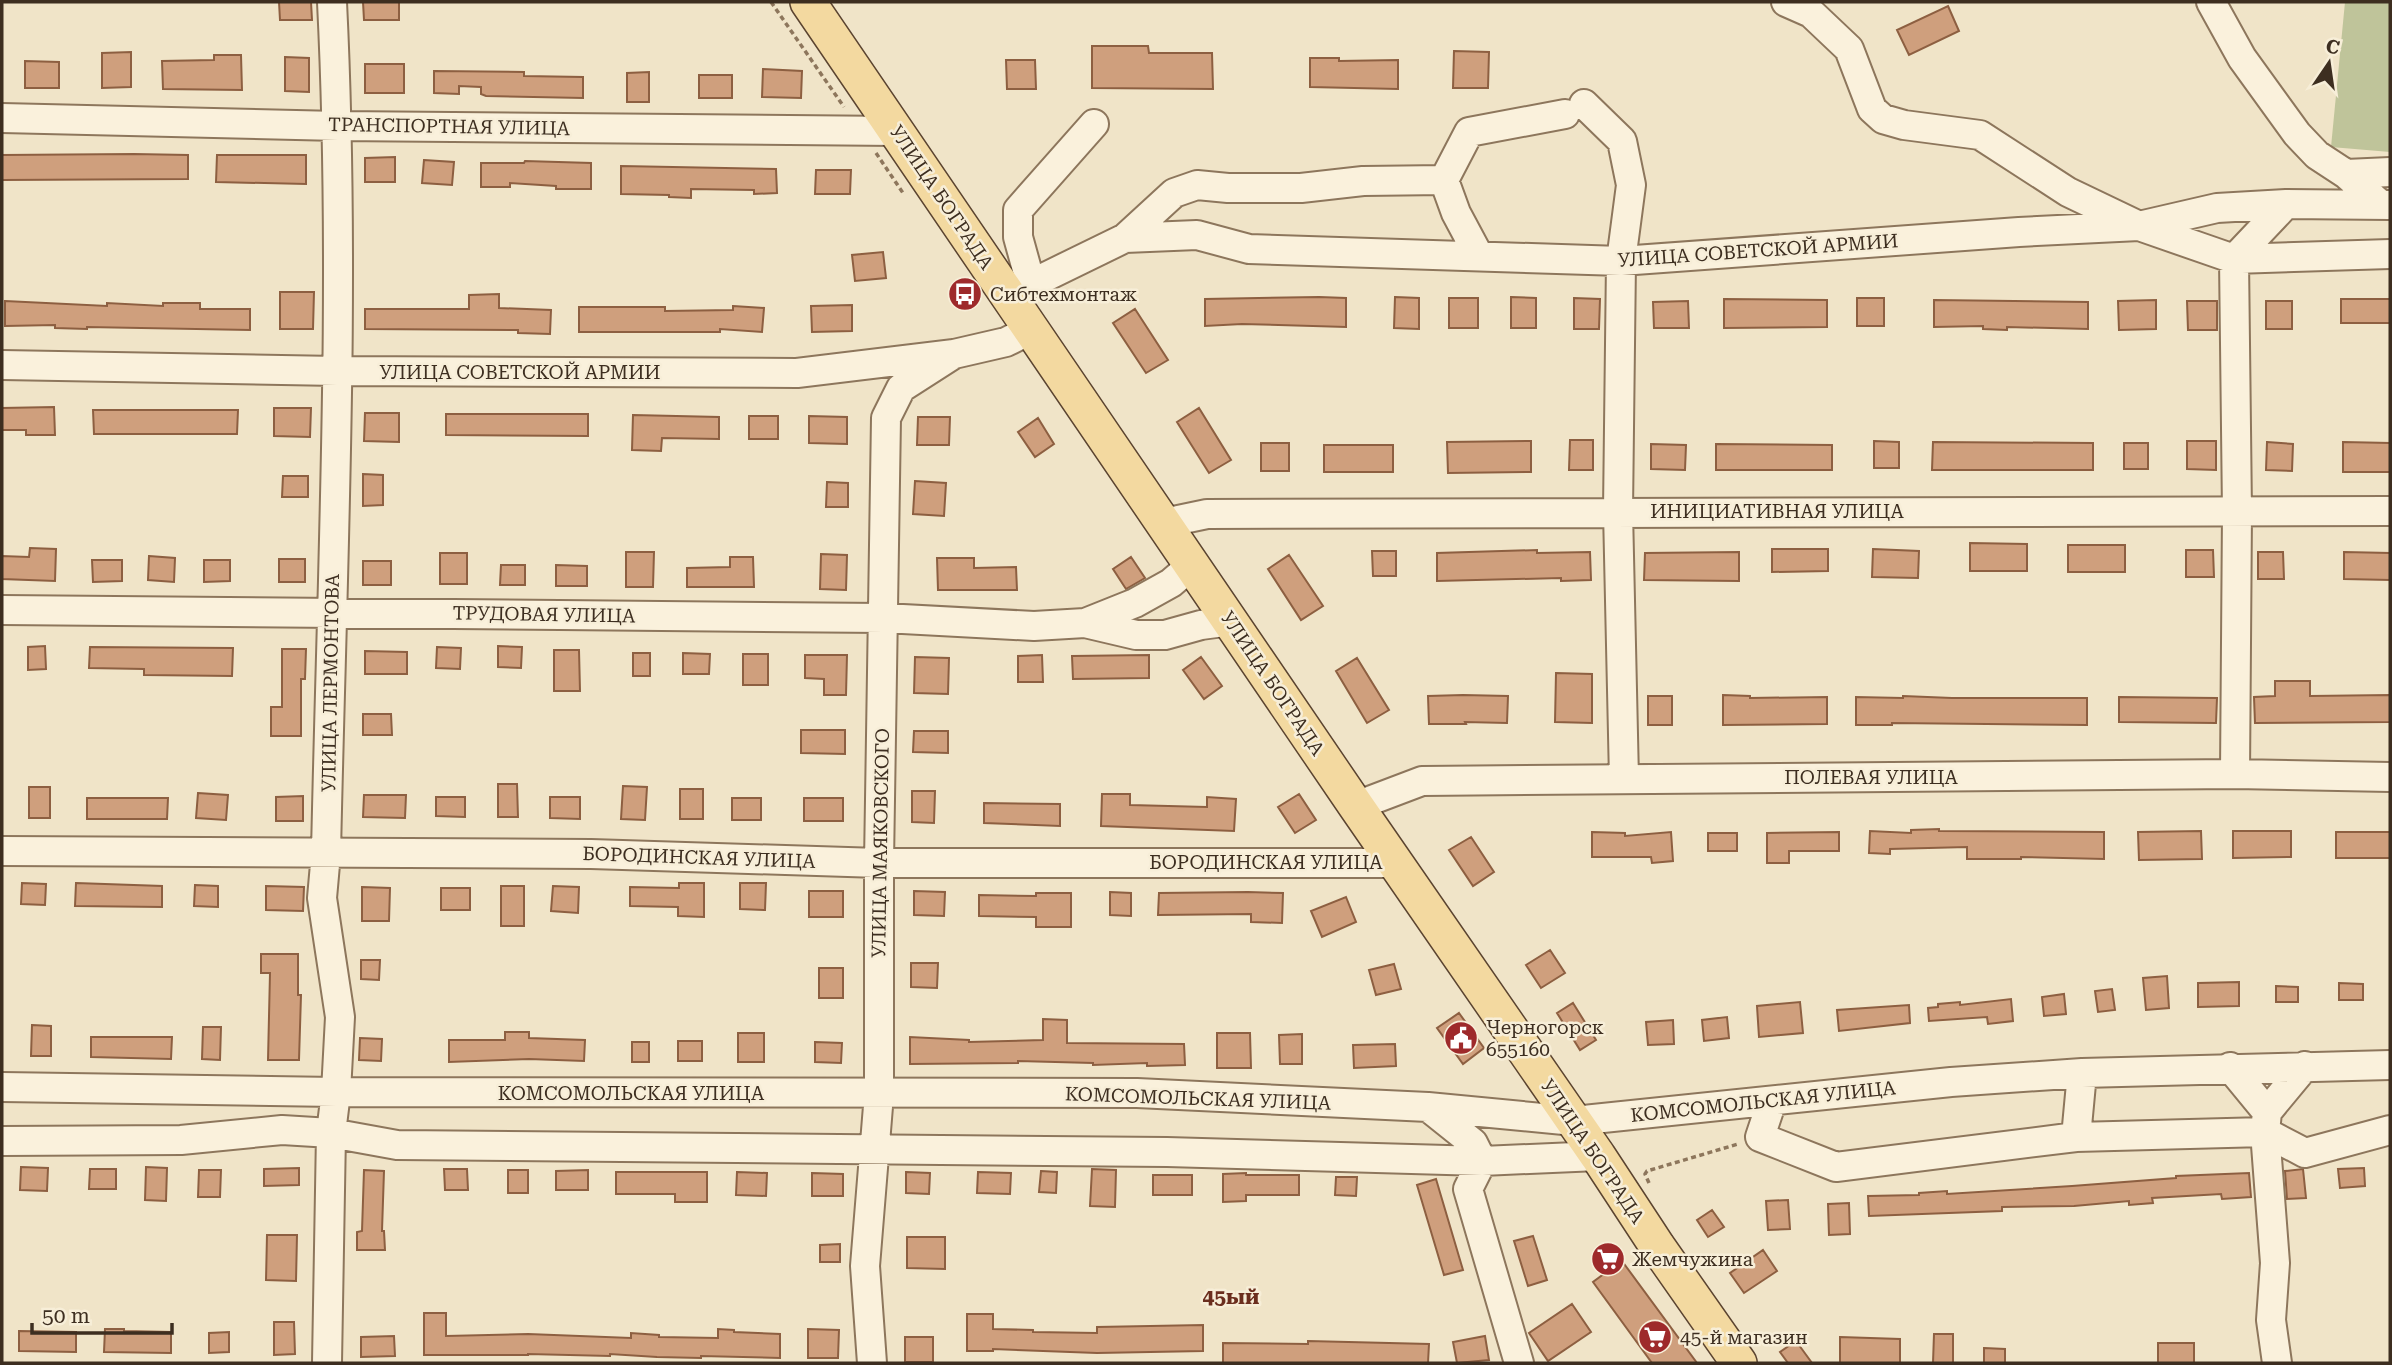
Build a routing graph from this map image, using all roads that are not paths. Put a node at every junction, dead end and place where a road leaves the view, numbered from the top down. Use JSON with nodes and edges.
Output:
{"nodes":[{"id":1,"x":332,"y":2,"type":"edge"},
{"id":2,"x":808,"y":2,"type":"edge"},
{"id":3,"x":1786,"y":2,"type":"edge"},
{"id":4,"x":2211,"y":2,"type":"edge"},
{"id":5,"x":2,"y":118,"type":"edge"},
{"id":6,"x":1094,"y":124,"type":"dead end"},
{"id":7,"x":338,"y":126,"type":"junction"},
{"id":8,"x":896,"y":131,"type":"junction"},
{"id":9,"x":2390,"y":172,"type":"edge"},
{"id":10,"x":2346,"y":174,"type":"junction"},
{"id":11,"x":1444,"y":180,"type":"junction"},
{"id":12,"x":2286,"y":204,"type":"junction"},
{"id":13,"x":2386,"y":205,"type":"edge"},
{"id":14,"x":2139,"y":226,"type":"junction"},
{"id":15,"x":1125,"y":238,"type":"junction"},
{"id":16,"x":2390,"y":254,"type":"edge"},
{"id":17,"x":1479,"y":256,"type":"junction"},
{"id":18,"x":2234,"y":259,"type":"junction"},
{"id":19,"x":1621,"y":261,"type":"junction"},
{"id":20,"x":1021,"y":290,"type":"junction"},
{"id":21,"x":1032,"y":330,"type":"junction"},
{"id":22,"x":954,"y":354,"type":"junction"},
{"id":23,"x":2,"y":365,"type":"edge"},
{"id":24,"x":337,"y":372,"type":"junction"},
{"id":25,"x":1618,"y":511,"type":"junction"},
{"id":26,"x":2390,"y":511,"type":"edge"},
{"id":27,"x":2237,"y":512,"type":"junction"},
{"id":28,"x":1164,"y":523,"type":"junction"},
{"id":29,"x":1192,"y":565,"type":"junction"},
{"id":30,"x":2,"y":610,"type":"edge"},
{"id":31,"x":331,"y":612,"type":"junction"},
{"id":32,"x":884,"y":618,"type":"junction"},
{"id":33,"x":1231,"y":621,"type":"junction"},
{"id":34,"x":1085,"y":623,"type":"junction"},
{"id":35,"x":2235,"y":774,"type":"junction"},
{"id":36,"x":2390,"y":777,"type":"edge"},
{"id":37,"x":1624,"y":779,"type":"junction"},
{"id":38,"x":1356,"y":806,"type":"junction"},
{"id":39,"x":2,"y":851,"type":"edge"},
{"id":40,"x":326,"y":853,"type":"junction"},
{"id":41,"x":878,"y":863,"type":"junction"},
{"id":42,"x":1396,"y":863,"type":"junction"},
{"id":43,"x":2390,"y":1065,"type":"edge"},
{"id":44,"x":2305,"y":1066,"type":"junction"},
{"id":45,"x":2230,"y":1068,"type":"junction"},
{"id":46,"x":2081,"y":1073,"type":"junction"},
{"id":47,"x":2,"y":1087,"type":"edge"},
{"id":48,"x":336,"y":1092,"type":"junction"},
{"id":49,"x":879,"y":1094,"type":"junction"},
{"id":50,"x":1772,"y":1101,"type":"junction"},
{"id":51,"x":1428,"y":1107,"type":"junction"},
{"id":52,"x":1574,"y":1121,"type":"junction"},
{"id":53,"x":2266,"y":1122,"type":"junction"},
{"id":54,"x":2390,"y":1130,"type":"edge"},
{"id":55,"x":331,"y":1133,"type":"junction"},
{"id":56,"x":2076,"y":1137,"type":"junction"},
{"id":57,"x":2,"y":1141,"type":"edge"},
{"id":58,"x":875,"y":1151,"type":"junction"},
{"id":59,"x":1598,"y":1156,"type":"junction"},
{"id":60,"x":1482,"y":1161,"type":"junction"},
{"id":61,"x":327,"y":1363,"type":"edge"},
{"id":62,"x":872,"y":1363,"type":"edge"},
{"id":63,"x":1518,"y":1363,"type":"edge"},
{"id":64,"x":1739,"y":1363,"type":"edge"},
{"id":65,"x":2277,"y":1363,"type":"edge"}],
"edges":[{"from":1,"to":7,"type":"street","name":"УЛИЦА ЛЕРМОНТОВА"},
{"from":2,"to":8,"type":"main road","name":"УЛИЦА БОГРАДА"},
{"from":3,"to":14,"type":"street"},
{"from":4,"to":10,"type":"street"},
{"from":5,"to":7,"type":"street","name":"ТРАНСПОРТНАЯ УЛИЦА"},
{"from":6,"to":20,"type":"street"},
{"from":7,"to":8,"type":"street","name":"ТРАНСПОРТНАЯ УЛИЦА"},
{"from":7,"to":24,"type":"street","name":"УЛИЦА ЛЕРМОНТОВА"},
{"from":8,"to":20,"type":"main road","name":"УЛИЦА БОГРАДА"},
{"from":9,"to":10,"type":"street"},
{"from":10,"to":13,"type":"street"},
{"from":11,"to":15,"type":"street","name":"УЛИЦА СОВЕТСКОЙ АРМИИ"},
{"from":11,"to":17,"type":"street"},
{"from":11,"to":19,"type":"street"},
{"from":12,"to":13,"type":"street","name":"УЛИЦА СОВЕТСКОЙ АРМИИ"},
{"from":12,"to":14,"type":"street","name":"УЛИЦА СОВЕТСКОЙ АРМИИ"},
{"from":12,"to":18,"type":"street"},
{"from":14,"to":18,"type":"street"},
{"from":14,"to":19,"type":"street","name":"УЛИЦА СОВЕТСКОЙ АРМИИ"},
{"from":15,"to":17,"type":"street","name":"УЛИЦА СОВЕТСКОЙ АРМИИ"},
{"from":15,"to":20,"type":"street","name":"УЛИЦА СОВЕТСКОЙ АРМИИ"},
{"from":16,"to":18,"type":"street"},
{"from":17,"to":19,"type":"street","name":"УЛИЦА СОВЕТСКОЙ АРМИИ"},
{"from":18,"to":27,"type":"street"},
{"from":19,"to":25,"type":"street"},
{"from":20,"to":21,"type":"main road","name":"УЛИЦА БОГРАДА"},
{"from":21,"to":22,"type":"street","name":"УЛИЦА СОВЕТСКОЙ АРМИИ"},
{"from":21,"to":28,"type":"main road","name":"УЛИЦА БОГРАДА"},
{"from":22,"to":24,"type":"street","name":"УЛИЦА СОВЕТСКОЙ АРМИИ"},
{"from":22,"to":32,"type":"street","name":"УЛИЦА МАЯКОВСКОГО"},
{"from":23,"to":24,"type":"street","name":"УЛИЦА СОВЕТСКОЙ АРМИИ"},
{"from":24,"to":31,"type":"street","name":"УЛИЦА ЛЕРМОНТОВА"},
{"from":25,"to":27,"type":"street","name":"ИНИЦИАТИВНАЯ УЛИЦА"},
{"from":25,"to":28,"type":"street","name":"ИНИЦИАТИВНАЯ УЛИЦА"},
{"from":25,"to":37,"type":"street"},
{"from":26,"to":27,"type":"street","name":"ИНИЦИАТИВНАЯ УЛИЦА"},
{"from":27,"to":35,"type":"street"},
{"from":28,"to":29,"type":"main road","name":"УЛИЦА БОГРАДА"},
{"from":29,"to":33,"type":"main road","name":"УЛИЦА БОГРАДА"},
{"from":29,"to":34,"type":"street","name":"ТРУДОВАЯ УЛИЦА"},
{"from":30,"to":31,"type":"street","name":"ТРУДОВАЯ УЛИЦА"},
{"from":31,"to":32,"type":"street","name":"ТРУДОВАЯ УЛИЦА"},
{"from":31,"to":40,"type":"street","name":"УЛИЦА ЛЕРМОНТОВА"},
{"from":32,"to":34,"type":"street","name":"ТРУДОВАЯ УЛИЦА"},
{"from":32,"to":41,"type":"street","name":"УЛИЦА МАЯКОВСКОГО"},
{"from":33,"to":34,"type":"street","name":"ТРУДОВАЯ УЛИЦА"},
{"from":33,"to":38,"type":"main road","name":"УЛИЦА БОГРАДА"},
{"from":35,"to":36,"type":"street","name":"ПОЛЕВАЯ УЛИЦА"},
{"from":35,"to":37,"type":"street","name":"ПОЛЕВАЯ УЛИЦА"},
{"from":37,"to":38,"type":"street","name":"ПОЛЕВАЯ УЛИЦА"},
{"from":38,"to":42,"type":"main road","name":"УЛИЦА БОГРАДА"},
{"from":39,"to":40,"type":"street","name":"БОРОДИНСКАЯ УЛИЦА"},
{"from":40,"to":41,"type":"street","name":"БОРОДИНСКАЯ УЛИЦА"},
{"from":40,"to":48,"type":"street","name":"УЛИЦА ЛЕРМОНТОВА"},
{"from":41,"to":42,"type":"street","name":"БОРОДИНСКАЯ УЛИЦА"},
{"from":41,"to":49,"type":"street","name":"УЛИЦА МАЯКОВСКОГО"},
{"from":42,"to":52,"type":"main road","name":"УЛИЦА БОГРАДА"},
{"from":43,"to":44,"type":"street","name":"КОМСОМОЛЬСКАЯ УЛИЦА"},
{"from":44,"to":45,"type":"street","name":"КОМСОМОЛЬСКАЯ УЛИЦА"},
{"from":44,"to":53,"type":"street"},
{"from":45,"to":46,"type":"street","name":"КОМСОМОЛЬСКАЯ УЛИЦА"},
{"from":45,"to":53,"type":"street"},
{"from":46,"to":50,"type":"street","name":"КОМСОМОЛЬСКАЯ УЛИЦА"},
{"from":46,"to":56,"type":"street"},
{"from":47,"to":48,"type":"street","name":"КОМСОМОЛЬСКАЯ УЛИЦА"},
{"from":48,"to":49,"type":"street","name":"КОМСОМОЛЬСКАЯ УЛИЦА"},
{"from":48,"to":55,"type":"street","name":"УЛИЦА ЛЕРМОНТОВА"},
{"from":49,"to":51,"type":"street","name":"КОМСОМОЛЬСКАЯ УЛИЦА"},
{"from":49,"to":58,"type":"street","name":"УЛИЦА МАЯКОВСКОГО"},
{"from":50,"to":52,"type":"street","name":"КОМСОМОЛЬСКАЯ УЛИЦА"},
{"from":50,"to":56,"type":"street"},
{"from":51,"to":52,"type":"street","name":"КОМСОМОЛЬСКАЯ УЛИЦА"},
{"from":51,"to":60,"type":"street"},
{"from":52,"to":59,"type":"main road","name":"УЛИЦА БОГРАДА"},
{"from":53,"to":54,"type":"street"},
{"from":53,"to":56,"type":"street"},
{"from":53,"to":65,"type":"street"},
{"from":55,"to":57,"type":"street"},
{"from":55,"to":58,"type":"street"},
{"from":55,"to":61,"type":"street","name":"УЛИЦА ЛЕРМОНТОВА"},
{"from":58,"to":60,"type":"street"},
{"from":58,"to":62,"type":"street","name":"УЛИЦА МАЯКОВСКОГО"},
{"from":59,"to":60,"type":"street"},
{"from":59,"to":64,"type":"main road","name":"УЛИЦА БОГРАДА"},
{"from":60,"to":63,"type":"street"}]}
